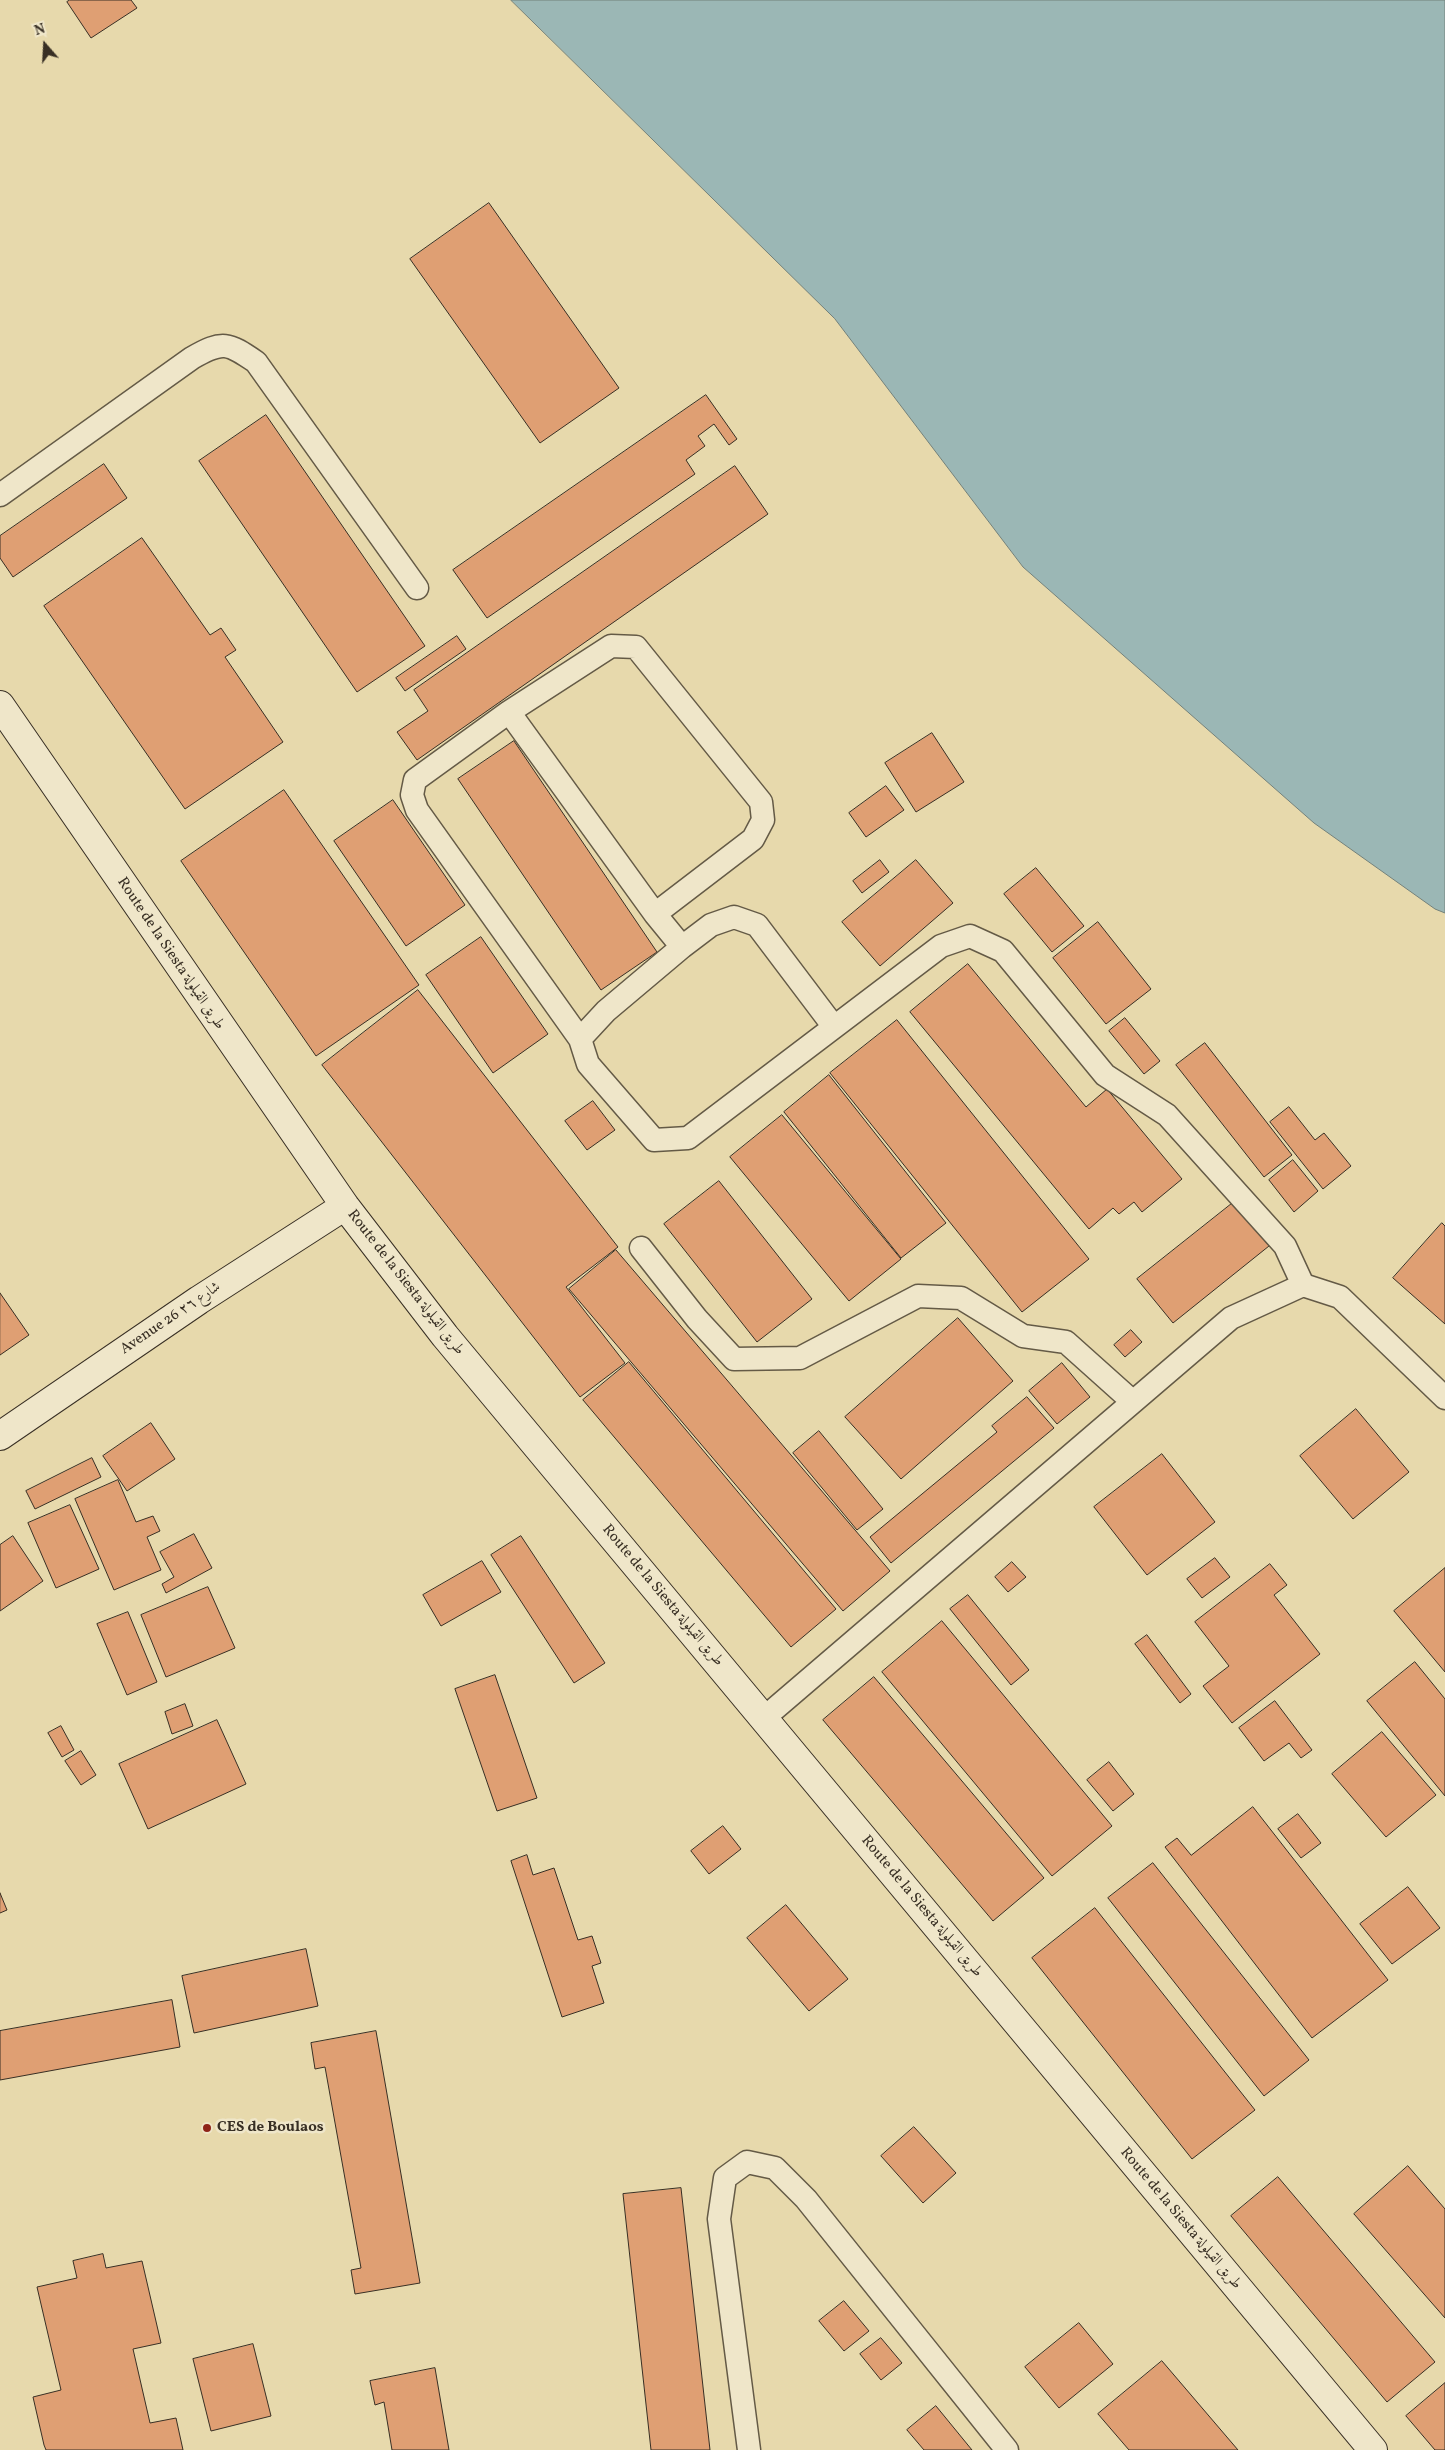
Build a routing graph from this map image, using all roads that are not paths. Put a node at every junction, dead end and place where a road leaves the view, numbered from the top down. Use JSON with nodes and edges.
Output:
{"nodes":[{"id":1,"x":0,"y":495,"type":"edge"},
{"id":2,"x":417,"y":588,"type":"dead end"},
{"id":3,"x":0,"y":705,"type":"edge"},
{"id":4,"x":509,"y":712,"type":"junction"},
{"id":5,"x":655,"y":914,"type":"junction"},
{"id":6,"x":682,"y":947,"type":"junction"},
{"id":7,"x":834,"y":1027,"type":"junction"},
{"id":8,"x":580,"y":1039,"type":"junction"},
{"id":9,"x":345,"y":1206,"type":"junction"},
{"id":10,"x":641,"y":1248,"type":"dead end"},
{"id":11,"x":1303,"y":1285,"type":"junction"},
{"id":12,"x":1445,"y":1398,"type":"edge"},
{"id":13,"x":1133,"y":1402,"type":"junction"},
{"id":14,"x":0,"y":1436,"type":"edge"},
{"id":15,"x":764,"y":1718,"type":"junction"},
{"id":16,"x":749,"y":2450,"type":"edge"},
{"id":17,"x":1007,"y":2450,"type":"edge"},
{"id":18,"x":1373,"y":2450,"type":"edge"}],
"edges":[{"from":1,"to":2,"type":"lane"},
{"from":3,"to":9,"type":"main road","name":"Route de la Siesta طريق القيلولة"},
{"from":4,"to":5,"type":"lane"},
{"from":4,"to":5,"type":"lane"},
{"from":4,"to":8,"type":"lane"},
{"from":5,"to":6,"type":"lane"},
{"from":6,"to":7,"type":"lane"},
{"from":6,"to":8,"type":"lane"},
{"from":7,"to":8,"type":"lane"},
{"from":7,"to":11,"type":"lane"},
{"from":9,"to":14,"type":"main road","name":"Avenue 26 شارع ٢٦"},
{"from":9,"to":15,"type":"main road","name":"Route de la Siesta طريق القيلولة"},
{"from":10,"to":13,"type":"lane"},
{"from":11,"to":12,"type":"lane"},
{"from":11,"to":13,"type":"lane"},
{"from":13,"to":15,"type":"lane"},
{"from":15,"to":18,"type":"main road","name":"Route de la Siesta طريق القيلولة"},
{"from":16,"to":17,"type":"lane"}]}
